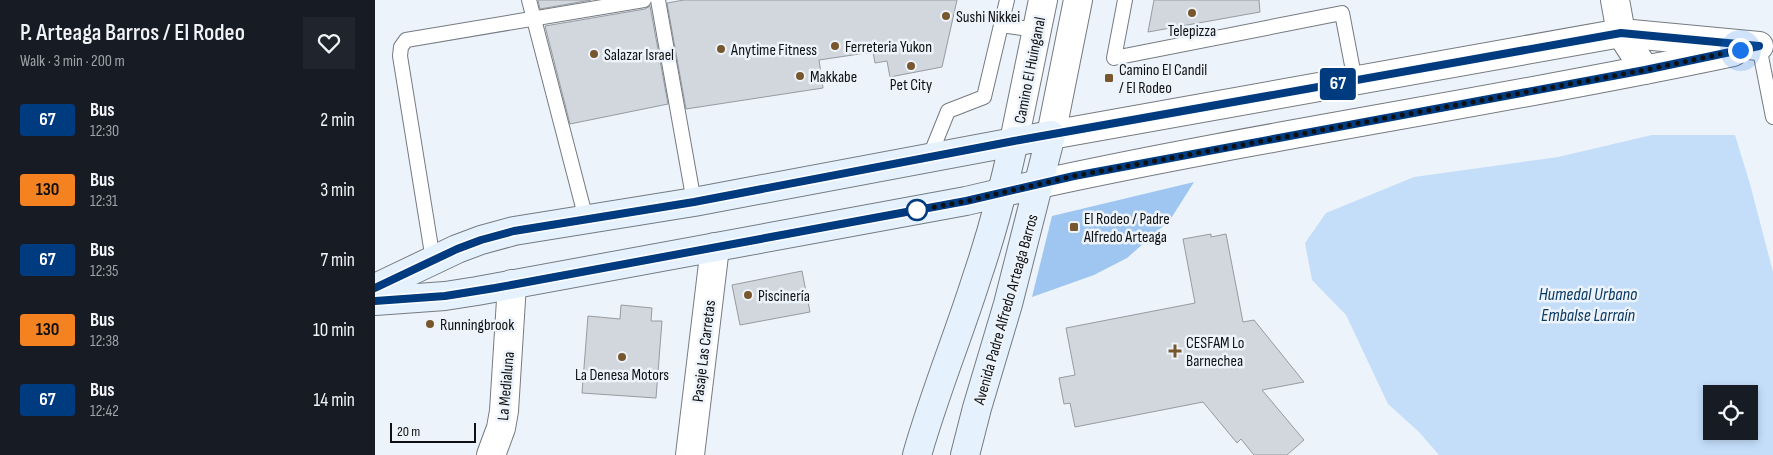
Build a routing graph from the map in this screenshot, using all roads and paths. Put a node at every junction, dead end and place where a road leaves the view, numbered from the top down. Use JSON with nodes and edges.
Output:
{"nodes":[{"id":1,"x":529,"y":0,"type":"edge"},
{"id":2,"x":644,"y":0,"type":"edge"},
{"id":3,"x":658,"y":0,"type":"edge"},
{"id":4,"x":1007,"y":0,"type":"edge"},
{"id":5,"x":1043,"y":0,"type":"edge"},
{"id":6,"x":1078,"y":0,"type":"edge"},
{"id":7,"x":1125,"y":0,"type":"edge"},
{"id":8,"x":1615,"y":0,"type":"edge"},
{"id":9,"x":1341,"y":6,"type":"edge"},
{"id":10,"x":533,"y":19,"type":"junction"},
{"id":11,"x":1001,"y":25,"type":"junction"},
{"id":12,"x":1037,"y":30,"type":"junction"},
{"id":13,"x":1621,"y":33,"type":"junction"},
{"id":14,"x":1766,"y":45,"type":"edge"},
{"id":15,"x":1645,"y":70,"type":"junction"},
{"id":16,"x":1355,"y":81,"type":"junction"},
{"id":17,"x":1773,"y":117,"type":"edge"},
{"id":18,"x":1051,"y":135,"type":"junction"},
{"id":19,"x":1014,"y":141,"type":"junction"},
{"id":20,"x":929,"y":158,"type":"junction"},
{"id":21,"x":1039,"y":184,"type":"junction"},
{"id":22,"x":1002,"y":193,"type":"junction"},
{"id":23,"x":694,"y":202,"type":"junction"},
{"id":24,"x":586,"y":219,"type":"junction"},
{"id":25,"x":715,"y":247,"type":"junction"},
{"id":26,"x":433,"y":260,"type":"junction"},
{"id":27,"x":512,"y":284,"type":"junction"},
{"id":28,"x":375,"y":288,"type":"edge"},
{"id":29,"x":375,"y":301,"type":"edge"},
{"id":30,"x":491,"y":455,"type":"edge"},
{"id":31,"x":690,"y":455,"type":"edge"},
{"id":32,"x":917,"y":455,"type":"edge"},
{"id":33,"x":965,"y":455,"type":"edge"}],
"edges":[{"from":1,"to":10,"type":"lane"},
{"from":2,"to":10,"type":"lane"},
{"from":3,"to":23,"type":"lane"},
{"from":4,"to":11,"type":"lane"},
{"from":5,"to":12,"type":"street","name":"Camino El Huinganal"},
{"from":6,"to":18,"type":"street"},
{"from":7,"to":9,"type":"lane"},
{"from":8,"to":13,"type":"street"},
{"from":9,"to":16,"type":"lane"},
{"from":10,"to":24,"type":"lane"},
{"from":10,"to":26,"type":"lane"},
{"from":11,"to":12,"type":"lane"},
{"from":11,"to":20,"type":"lane"},
{"from":12,"to":19,"type":"street","name":"Camino El Huinganal"},
{"from":13,"to":14,"type":"street"},
{"from":13,"to":15,"type":"street"},
{"from":13,"to":16,"type":"street"},
{"from":14,"to":15,"type":"street"},
{"from":14,"to":17,"type":"lane"},
{"from":15,"to":21,"type":"street"},
{"from":16,"to":18,"type":"street"},
{"from":18,"to":19,"type":"main road"},
{"from":18,"to":21,"type":"main road","name":"Avenida Padre Alfredo Arteaga Barros"},
{"from":19,"to":20,"type":"main road"},
{"from":19,"to":22,"type":"main road"},
{"from":20,"to":23,"type":"main road"},
{"from":21,"to":22,"type":"main road"},
{"from":21,"to":33,"type":"main road","name":"Avenida Padre Alfredo Arteaga Barros"},
{"from":22,"to":25,"type":"main road"},
{"from":22,"to":32,"type":"main road"},
{"from":23,"to":24,"type":"main road"},
{"from":24,"to":26,"type":"main road"},
{"from":25,"to":27,"type":"main road"},
{"from":25,"to":31,"type":"street","name":"Pasaje Las Carretas"},
{"from":26,"to":28,"type":"main road"},
{"from":27,"to":29,"type":"main road"},
{"from":27,"to":30,"type":"street","name":"La Medialuna"}]}
